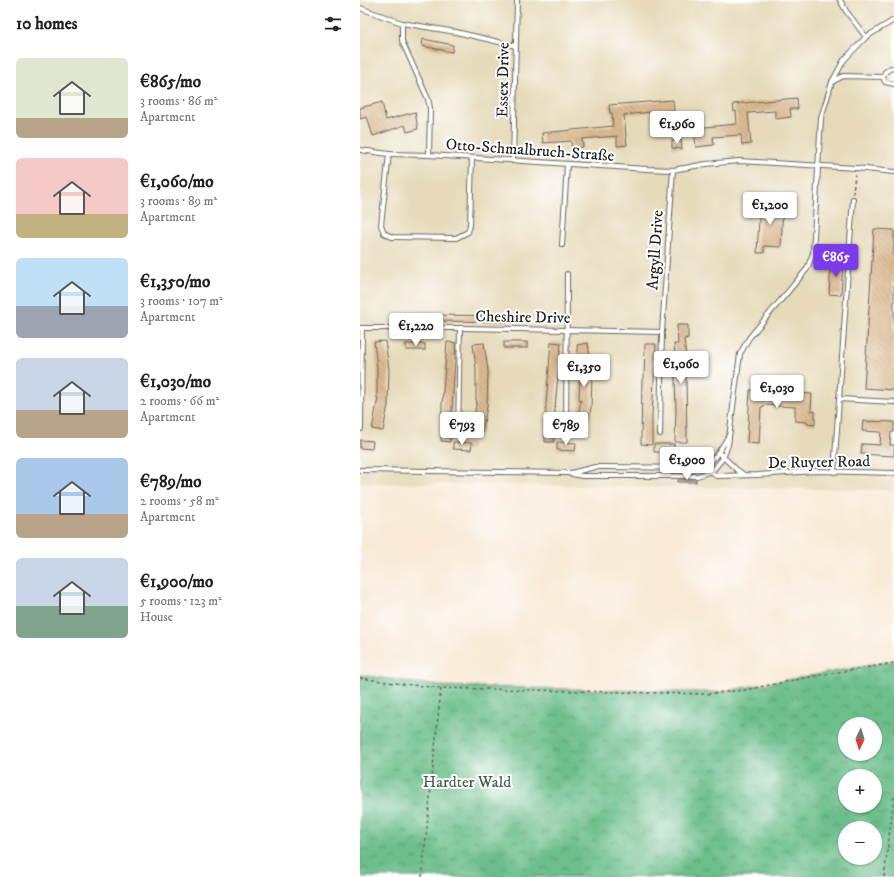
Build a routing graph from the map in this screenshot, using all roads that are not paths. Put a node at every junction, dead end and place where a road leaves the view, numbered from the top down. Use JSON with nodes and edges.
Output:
{"nodes":[{"id":1,"x":517,"y":0,"type":"edge"},
{"id":2,"x":840,"y":0,"type":"edge"},
{"id":3,"x":360,"y":8,"type":"edge"},
{"id":4,"x":894,"y":20,"type":"edge"},
{"id":5,"x":402,"y":23,"type":"junction"},
{"id":6,"x":866,"y":37,"type":"junction"},
{"id":7,"x":516,"y":46,"type":"junction"},
{"id":8,"x":894,"y":69,"type":"edge"},
{"id":9,"x":883,"y":77,"type":"junction"},
{"id":10,"x":832,"y":82,"type":"junction"},
{"id":11,"x":894,"y":84,"type":"edge"},
{"id":12,"x":360,"y":150,"type":"edge"},
{"id":13,"x":389,"y":154,"type":"junction"},
{"id":14,"x":428,"y":155,"type":"junction"},
{"id":15,"x":472,"y":158,"type":"junction"},
{"id":16,"x":513,"y":161,"type":"junction"},
{"id":17,"x":567,"y":165,"type":"junction"},
{"id":18,"x":818,"y":165,"type":"junction"},
{"id":19,"x":673,"y":170,"type":"junction"},
{"id":20,"x":894,"y":172,"type":"edge"},
{"id":21,"x":853,"y":199,"type":"road end"},
{"id":22,"x":562,"y":245,"type":"dead end"},
{"id":23,"x":567,"y":274,"type":"dead end"},
{"id":24,"x":361,"y":328,"type":"edge"},
{"id":25,"x":460,"y":328,"type":"junction"},
{"id":26,"x":566,"y":330,"type":"junction"},
{"id":27,"x":662,"y":332,"type":"junction"},
{"id":28,"x":840,"y":399,"type":"junction"},
{"id":29,"x":894,"y":402,"type":"edge"},
{"id":30,"x":360,"y":429,"type":"edge"},
{"id":31,"x":458,"y":432,"type":"dead end"},
{"id":32,"x":730,"y":432,"type":"junction"},
{"id":33,"x":660,"y":434,"type":"dead end"},
{"id":34,"x":566,"y":436,"type":"dead end"},
{"id":35,"x":718,"y":452,"type":"junction"},
{"id":36,"x":723,"y":458,"type":"junction"},
{"id":37,"x":706,"y":466,"type":"junction"},
{"id":38,"x":360,"y":470,"type":"edge"},
{"id":39,"x":710,"y":471,"type":"junction"},
{"id":40,"x":834,"y":472,"type":"junction"},
{"id":41,"x":894,"y":473,"type":"edge"},
{"id":42,"x":567,"y":474,"type":"junction"},
{"id":43,"x":745,"y":475,"type":"junction"}],
"edges":[{"from":1,"to":7,"type":"lane","name":"Essex Drive"},
{"from":2,"to":6,"type":"lane"},
{"from":3,"to":5,"type":"lane"},
{"from":4,"to":6,"type":"lane"},
{"from":5,"to":7,"type":"lane"},
{"from":5,"to":14,"type":"lane"},
{"from":6,"to":10,"type":"lane"},
{"from":7,"to":16,"type":"lane","name":"Essex Drive"},
{"from":8,"to":9,"type":"lane"},
{"from":9,"to":10,"type":"lane"},
{"from":9,"to":11,"type":"lane"},
{"from":10,"to":18,"type":"lane"},
{"from":12,"to":13,"type":"lane","name":"Otto-Schmalbruch-Straße"},
{"from":13,"to":14,"type":"lane","name":"Otto-Schmalbruch-Straße"},
{"from":13,"to":15,"type":"lane"},
{"from":14,"to":15,"type":"lane","name":"Otto-Schmalbruch-Straße"},
{"from":15,"to":16,"type":"lane","name":"Otto-Schmalbruch-Straße"},
{"from":16,"to":17,"type":"lane","name":"Otto-Schmalbruch-Straße"},
{"from":17,"to":19,"type":"lane","name":"Otto-Schmalbruch-Straße"},
{"from":17,"to":22,"type":"lane"},
{"from":18,"to":19,"type":"lane","name":"Otto-Schmalbruch-Straße"},
{"from":18,"to":20,"type":"lane","name":"Otto-Schmalbruch-Straße"},
{"from":18,"to":32,"type":"lane"},
{"from":19,"to":27,"type":"lane","name":"Argyll Drive"},
{"from":21,"to":28,"type":"lane"},
{"from":23,"to":26,"type":"lane"},
{"from":24,"to":25,"type":"lane","name":"Cheshire Drive"},
{"from":24,"to":30,"type":"lane"},
{"from":25,"to":26,"type":"lane","name":"Cheshire Drive"},
{"from":25,"to":31,"type":"lane"},
{"from":26,"to":27,"type":"lane","name":"Cheshire Drive"},
{"from":26,"to":34,"type":"lane"},
{"from":27,"to":33,"type":"lane","name":"Argyll Drive"},
{"from":28,"to":29,"type":"lane"},
{"from":28,"to":40,"type":"lane"},
{"from":32,"to":35,"type":"lane"},
{"from":32,"to":36,"type":"lane"},
{"from":35,"to":36,"type":"lane","name":"De Ruyter Road"},
{"from":35,"to":37,"type":"lane"},
{"from":36,"to":39,"type":"lane"},
{"from":36,"to":43,"type":"lane","name":"De Ruyter Road"},
{"from":37,"to":39,"type":"lane"},
{"from":37,"to":42,"type":"lane"},
{"from":38,"to":42,"type":"lane"},
{"from":39,"to":42,"type":"lane"},
{"from":39,"to":43,"type":"lane","name":"De Ruyter Road"},
{"from":40,"to":41,"type":"lane","name":"De Ruyter Road"},
{"from":40,"to":43,"type":"lane","name":"De Ruyter Road"}]}
